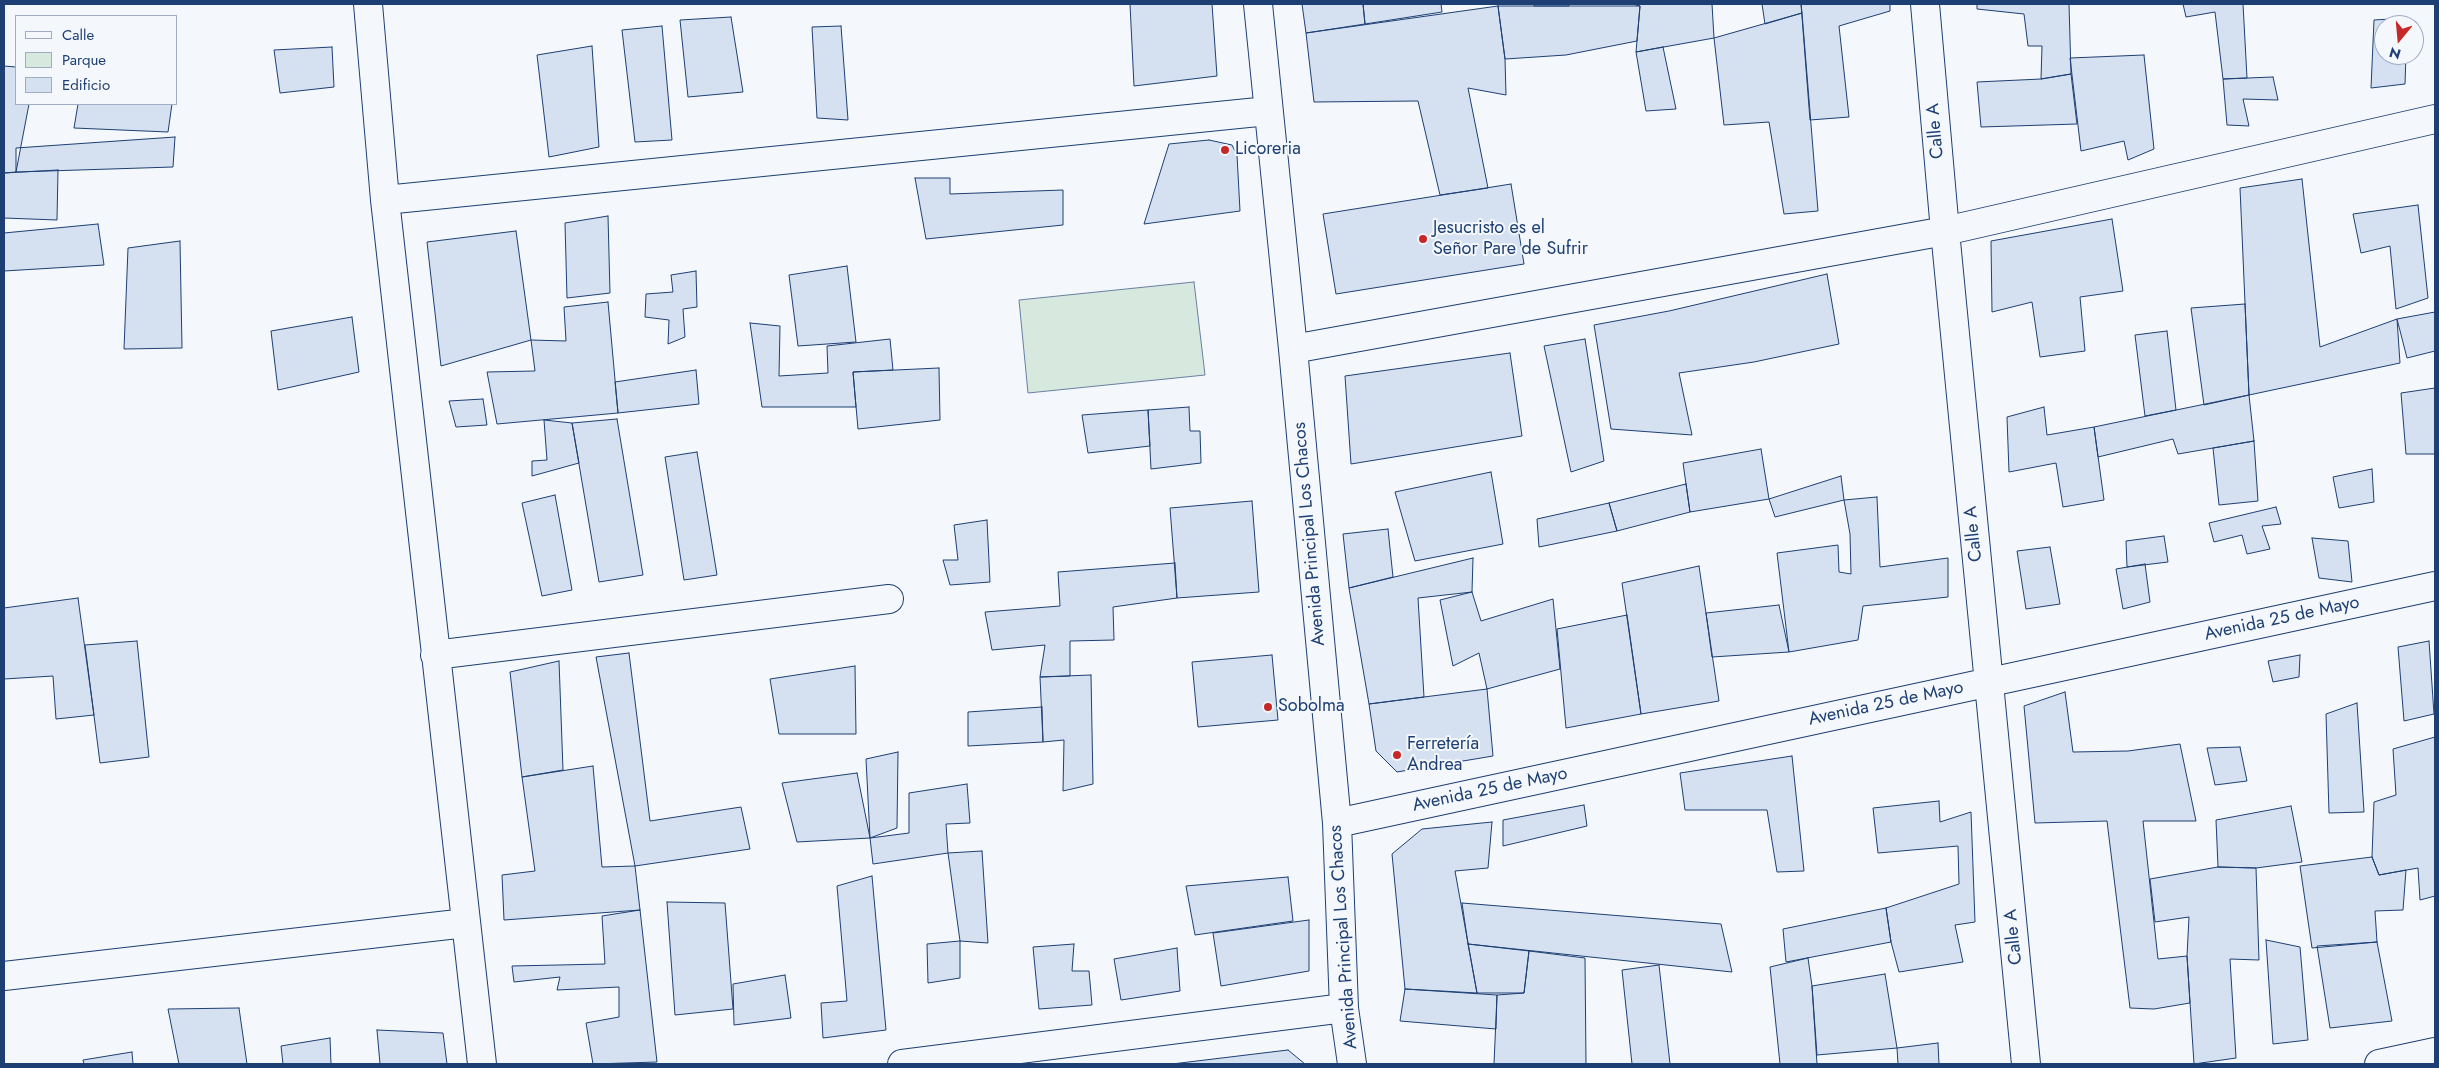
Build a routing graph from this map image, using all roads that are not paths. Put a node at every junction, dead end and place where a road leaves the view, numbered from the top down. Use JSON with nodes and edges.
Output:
{"nodes":[{"id":1,"x":368,"y":4,"type":"edge"},
{"id":2,"x":1258,"y":4,"type":"edge"},
{"id":3,"x":1925,"y":4,"type":"edge"},
{"id":4,"x":1268,"y":111,"type":"junction"},
{"id":5,"x":2435,"y":119,"type":"edge"},
{"id":6,"x":385,"y":200,"type":"junction"},
{"id":7,"x":1945,"y":231,"type":"junction"},
{"id":8,"x":1293,"y":349,"type":"junction"},
{"id":9,"x":2435,"y":586,"type":"edge"},
{"id":10,"x":889,"y":599,"type":"dead end"},
{"id":11,"x":435,"y":655,"type":"junction"},
{"id":12,"x":1989,"y":682,"type":"junction"},
{"id":13,"x":1337,"y":823,"type":"junction"},
{"id":14,"x":466,"y":923,"type":"junction"},
{"id":15,"x":4,"y":976,"type":"edge"},
{"id":16,"x":1344,"y":1008,"type":"junction"},
{"id":17,"x":2435,"y":1052,"type":"edge"},
{"id":18,"x":482,"y":1064,"type":"edge"},
{"id":19,"x":902,"y":1064,"type":"edge"},
{"id":20,"x":1352,"y":1064,"type":"edge"},
{"id":21,"x":2026,"y":1064,"type":"edge"},
{"id":22,"x":2379,"y":1064,"type":"edge"}],
"edges":[{"from":1,"to":6,"type":"street"},
{"from":2,"to":4,"type":"street","name":"Avenida Principal Los Chacos"},
{"from":3,"to":7,"type":"street","name":"Calle A"},
{"from":4,"to":6,"type":"street"},
{"from":4,"to":8,"type":"street","name":"Avenida Principal Los Chacos"},
{"from":5,"to":7,"type":"street"},
{"from":6,"to":11,"type":"street"},
{"from":7,"to":8,"type":"street"},
{"from":7,"to":12,"type":"street","name":"Calle A"},
{"from":8,"to":13,"type":"street","name":"Avenida Principal Los Chacos"},
{"from":9,"to":12,"type":"street","name":"Avenida 25 de Mayo"},
{"from":10,"to":11,"type":"street"},
{"from":11,"to":14,"type":"street"},
{"from":12,"to":13,"type":"street","name":"Avenida 25 de Mayo"},
{"from":12,"to":21,"type":"street","name":"Calle A"},
{"from":13,"to":16,"type":"street","name":"Avenida Principal Los Chacos"},
{"from":14,"to":15,"type":"street"},
{"from":14,"to":18,"type":"street"},
{"from":16,"to":19,"type":"street"},
{"from":16,"to":20,"type":"street","name":"Avenida Principal Los Chacos"},
{"from":17,"to":22,"type":"street"}]}
